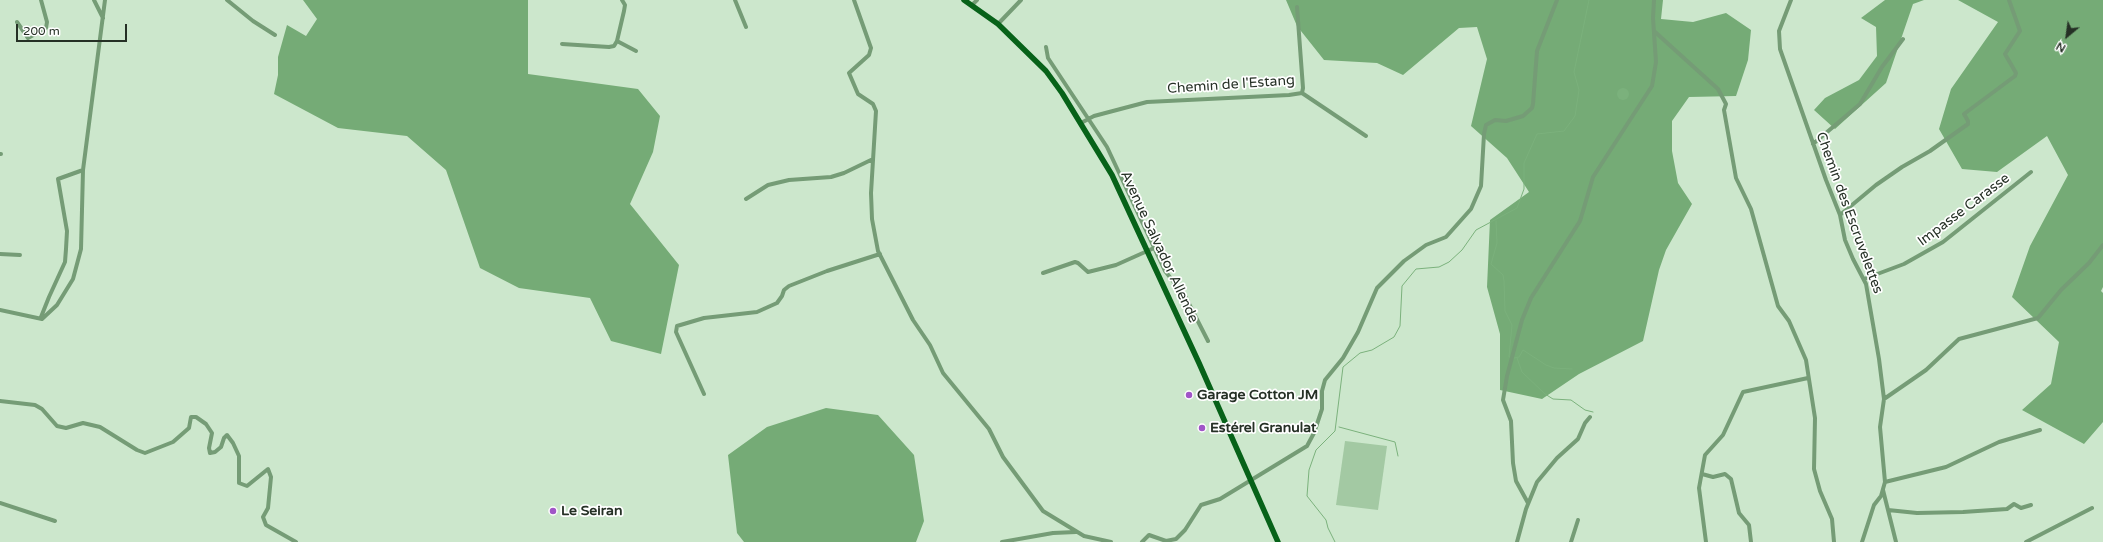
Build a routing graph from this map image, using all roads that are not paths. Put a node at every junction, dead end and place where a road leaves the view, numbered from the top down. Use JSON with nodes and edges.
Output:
{"nodes":[{"id":1,"x":41,"y":0,"type":"edge"},
{"id":2,"x":94,"y":0,"type":"edge"},
{"id":3,"x":105,"y":0,"type":"edge"},
{"id":4,"x":226,"y":0,"type":"edge"},
{"id":5,"x":622,"y":0,"type":"edge"},
{"id":6,"x":735,"y":0,"type":"edge"},
{"id":7,"x":854,"y":0,"type":"edge"},
{"id":8,"x":964,"y":0,"type":"edge"},
{"id":9,"x":977,"y":0,"type":"edge"},
{"id":10,"x":1021,"y":0,"type":"edge"},
{"id":11,"x":1557,"y":0,"type":"edge"},
{"id":12,"x":1654,"y":0,"type":"edge"},
{"id":13,"x":1791,"y":0,"type":"edge"},
{"id":14,"x":2009,"y":0,"type":"edge"},
{"id":15,"x":972,"y":5,"type":"junction"},
{"id":16,"x":1297,"y":7,"type":"dead end"},
{"id":17,"x":103,"y":19,"type":"junction"},
{"id":18,"x":17,"y":22,"type":"dead end"},
{"id":19,"x":998,"y":24,"type":"junction"},
{"id":20,"x":746,"y":27,"type":"dead end"},
{"id":21,"x":1654,"y":31,"type":"junction"},
{"id":22,"x":275,"y":35,"type":"dead end"},
{"id":23,"x":1903,"y":40,"type":"dead end"},
{"id":24,"x":617,"y":41,"type":"junction"},
{"id":25,"x":562,"y":44,"type":"dead end"},
{"id":26,"x":1046,"y":47,"type":"dead end"},
{"id":27,"x":636,"y":51,"type":"dead end"},
{"id":28,"x":1302,"y":93,"type":"junction"},
{"id":29,"x":1088,"y":119,"type":"junction"},
{"id":30,"x":1081,"y":123,"type":"junction"},
{"id":31,"x":1366,"y":136,"type":"dead end"},
{"id":32,"x":1813,"y":144,"type":"junction"},
{"id":33,"x":872,"y":159,"type":"junction"},
{"id":34,"x":83,"y":170,"type":"junction"},
{"id":35,"x":2031,"y":172,"type":"dead end"},
{"id":36,"x":746,"y":199,"type":"dead end"},
{"id":37,"x":1840,"y":216,"type":"junction"},
{"id":38,"x":2103,"y":245,"type":"edge"},
{"id":39,"x":1154,"y":248,"type":"junction"},
{"id":40,"x":1148,"y":250,"type":"junction"},
{"id":41,"x":0,"y":254,"type":"edge"},
{"id":42,"x":880,"y":254,"type":"junction"},
{"id":43,"x":20,"y":255,"type":"dead end"},
{"id":44,"x":1043,"y":273,"type":"dead end"},
{"id":45,"x":1864,"y":279,"type":"junction"},
{"id":46,"x":0,"y":310,"type":"edge"},
{"id":47,"x":41,"y":320,"type":"junction"},
{"id":48,"x":1208,"y":341,"type":"dead end"},
{"id":49,"x":1808,"y":378,"type":"junction"},
{"id":50,"x":704,"y":394,"type":"dead end"},
{"id":51,"x":1884,"y":399,"type":"junction"},
{"id":52,"x":0,"y":401,"type":"edge"},
{"id":53,"x":1590,"y":417,"type":"dead end"},
{"id":54,"x":2040,"y":430,"type":"dead end"},
{"id":55,"x":1245,"y":468,"type":"junction"},
{"id":56,"x":1702,"y":474,"type":"junction"},
{"id":57,"x":1251,"y":481,"type":"junction"},
{"id":58,"x":1885,"y":482,"type":"junction"},
{"id":59,"x":1245,"y":485,"type":"junction"},
{"id":60,"x":1883,"y":488,"type":"junction"},
{"id":61,"x":0,"y":503,"type":"edge"},
{"id":62,"x":1528,"y":503,"type":"junction"},
{"id":63,"x":2031,"y":505,"type":"dead end"},
{"id":64,"x":2092,"y":508,"type":"dead end"},
{"id":65,"x":1888,"y":510,"type":"junction"},
{"id":66,"x":1578,"y":520,"type":"dead end"},
{"id":67,"x":55,"y":521,"type":"dead end"},
{"id":68,"x":1077,"y":532,"type":"junction"},
{"id":69,"x":296,"y":542,"type":"edge"},
{"id":70,"x":1002,"y":542,"type":"edge"},
{"id":71,"x":1111,"y":542,"type":"edge"},
{"id":72,"x":1142,"y":542,"type":"edge"},
{"id":73,"x":1278,"y":542,"type":"edge"},
{"id":74,"x":1517,"y":542,"type":"edge"},
{"id":75,"x":1571,"y":542,"type":"edge"},
{"id":76,"x":1706,"y":542,"type":"edge"},
{"id":77,"x":1751,"y":542,"type":"edge"},
{"id":78,"x":1834,"y":542,"type":"edge"},
{"id":79,"x":1862,"y":542,"type":"edge"},
{"id":80,"x":1896,"y":542,"type":"edge"},
{"id":81,"x":2026,"y":542,"type":"edge"}],
"edges":[{"from":1,"to":18,"type":"street"},
{"from":2,"to":17,"type":"street"},
{"from":3,"to":17,"type":"street"},
{"from":4,"to":22,"type":"street"},
{"from":5,"to":24,"type":"street"},
{"from":6,"to":20,"type":"street"},
{"from":7,"to":33,"type":"street"},
{"from":8,"to":15,"type":"main road","name":"Avenue Salvador Allende"},
{"from":9,"to":15,"type":"street"},
{"from":10,"to":19,"type":"street"},
{"from":11,"to":57,"type":"street"},
{"from":12,"to":21,"type":"street"},
{"from":13,"to":32,"type":"street","name":"Chemin des Escruvelettes"},
{"from":14,"to":37,"type":"street"},
{"from":15,"to":19,"type":"main road","name":"Avenue Salvador Allende"},
{"from":16,"to":28,"type":"street","name":"Chemin de l'Estang"},
{"from":17,"to":34,"type":"street"},
{"from":19,"to":30,"type":"main road","name":"Avenue Salvador Allende"},
{"from":21,"to":49,"type":"street"},
{"from":21,"to":62,"type":"street"},
{"from":23,"to":32,"type":"street"},
{"from":24,"to":25,"type":"street"},
{"from":24,"to":27,"type":"street"},
{"from":26,"to":29,"type":"street"},
{"from":28,"to":29,"type":"street","name":"Chemin de l'Estang"},
{"from":28,"to":31,"type":"street"},
{"from":29,"to":30,"type":"street","name":"Chemin de l'Estang"},
{"from":29,"to":39,"type":"street"},
{"from":30,"to":40,"type":"main road","name":"Avenue Salvador Allende"},
{"from":32,"to":37,"type":"street","name":"Chemin des Escruvelettes"},
{"from":33,"to":36,"type":"street"},
{"from":33,"to":42,"type":"street"},
{"from":34,"to":47,"type":"street"},
{"from":34,"to":47,"type":"street"},
{"from":35,"to":45,"type":"street","name":"Impasse Carasse"},
{"from":37,"to":45,"type":"street","name":"Chemin des Escruvelettes"},
{"from":38,"to":51,"type":"street"},
{"from":39,"to":40,"type":"street"},
{"from":39,"to":48,"type":"street"},
{"from":40,"to":44,"type":"street"},
{"from":40,"to":55,"type":"main road","name":"Avenue Salvador Allende"},
{"from":41,"to":43,"type":"street"},
{"from":42,"to":50,"type":"street"},
{"from":42,"to":68,"type":"street"},
{"from":45,"to":51,"type":"street","name":"Chemin des Escruvelettes"},
{"from":46,"to":47,"type":"street"},
{"from":49,"to":56,"type":"street"},
{"from":49,"to":78,"type":"street"},
{"from":51,"to":58,"type":"street","name":"Chemin des Escruvelettes"},
{"from":52,"to":69,"type":"street"},
{"from":53,"to":62,"type":"street"},
{"from":54,"to":58,"type":"street"},
{"from":55,"to":57,"type":"main road","name":"Avenue Salvador Allende"},
{"from":55,"to":59,"type":"street"},
{"from":56,"to":76,"type":"street"},
{"from":56,"to":77,"type":"street"},
{"from":57,"to":59,"type":"street"},
{"from":57,"to":73,"type":"main road","name":"Avenue Salvador Allende"},
{"from":58,"to":60,"type":"street","name":"Chemin des Escruvelettes"},
{"from":59,"to":72,"type":"street"},
{"from":60,"to":65,"type":"street"},
{"from":60,"to":79,"type":"street","name":"Chemin des Escruvelettes"},
{"from":61,"to":67,"type":"street"},
{"from":62,"to":74,"type":"street"},
{"from":63,"to":65,"type":"street"},
{"from":64,"to":81,"type":"street"},
{"from":65,"to":80,"type":"street"},
{"from":66,"to":75,"type":"street"},
{"from":68,"to":70,"type":"street"},
{"from":68,"to":71,"type":"street"}]}
